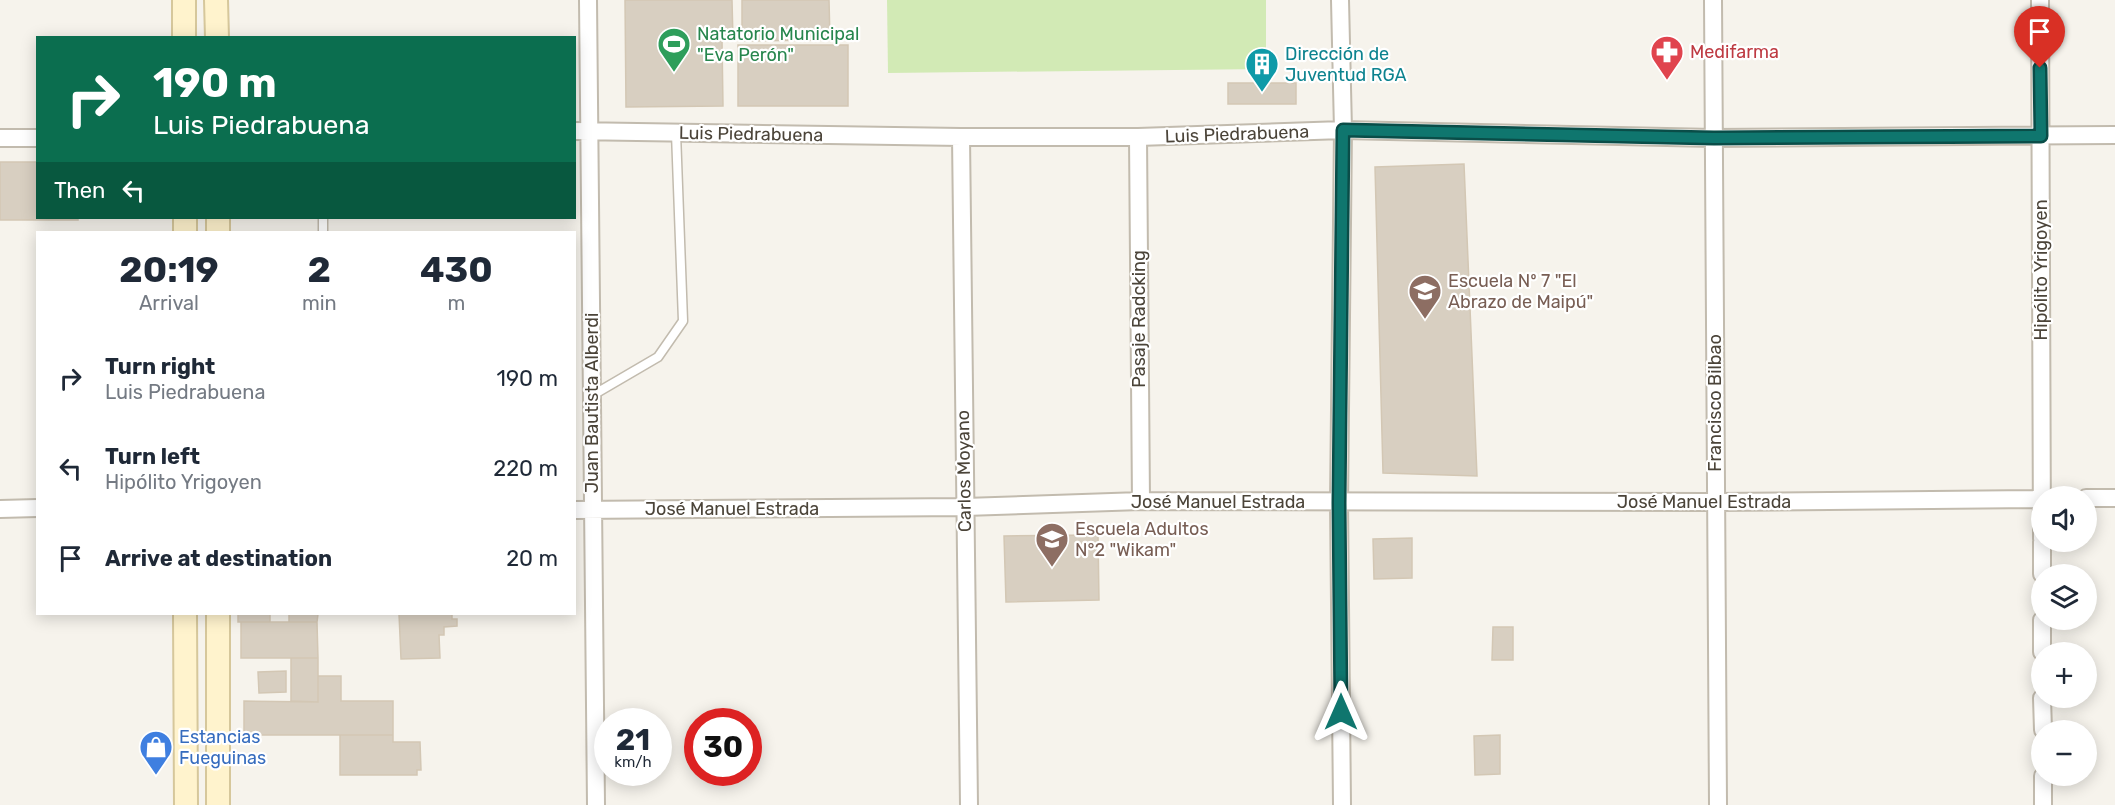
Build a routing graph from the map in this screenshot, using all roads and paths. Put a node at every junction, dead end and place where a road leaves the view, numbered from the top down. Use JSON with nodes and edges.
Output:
{"nodes":[{"id":1,"x":184,"y":0,"type":"edge"},
{"id":2,"x":216,"y":0,"type":"edge"},
{"id":3,"x":588,"y":0,"type":"edge"},
{"id":4,"x":1340,"y":0,"type":"edge"},
{"id":5,"x":1713,"y":0,"type":"edge"},
{"id":6,"x":2040,"y":0,"type":"edge"},
{"id":7,"x":184,"y":36,"type":"edge"},
{"id":8,"x":217,"y":36,"type":"edge"},
{"id":9,"x":1343,"y":130,"type":"junction"},
{"id":10,"x":582,"y":131,"type":"edge"},
{"id":11,"x":676,"y":133,"type":"junction"},
{"id":12,"x":2115,"y":135,"type":"edge"},
{"id":13,"x":2041,"y":136,"type":"junction"},
{"id":14,"x":961,"y":137,"type":"junction"},
{"id":15,"x":1138,"y":137,"type":"junction"},
{"id":16,"x":0,"y":138,"type":"edge"},
{"id":17,"x":36,"y":138,"type":"edge"},
{"id":18,"x":1714,"y":138,"type":"junction"},
{"id":19,"x":594,"y":395,"type":"junction"},
{"id":20,"x":2041,"y":486,"type":"edge"},
{"id":21,"x":2097,"y":498,"type":"edge"},
{"id":22,"x":2115,"y":498,"type":"edge"},
{"id":23,"x":2031,"y":499,"type":"edge"},
{"id":24,"x":1140,"y":501,"type":"junction"},
{"id":25,"x":1716,"y":502,"type":"junction"},
{"id":26,"x":1339,"y":503,"type":"junction"},
{"id":27,"x":965,"y":507,"type":"junction"},
{"id":28,"x":36,"y":508,"type":"edge"},
{"id":29,"x":0,"y":509,"type":"edge"},
{"id":30,"x":576,"y":510,"type":"edge"},
{"id":31,"x":592,"y":510,"type":"junction"},
{"id":32,"x":185,"y":615,"type":"edge"},
{"id":33,"x":219,"y":615,"type":"edge"},
{"id":34,"x":2043,"y":786,"type":"edge"},
{"id":35,"x":186,"y":805,"type":"edge"},
{"id":36,"x":218,"y":805,"type":"edge"},
{"id":37,"x":596,"y":805,"type":"edge"},
{"id":38,"x":969,"y":805,"type":"edge"},
{"id":39,"x":1342,"y":805,"type":"edge"},
{"id":40,"x":1718,"y":805,"type":"edge"},
{"id":41,"x":2043,"y":805,"type":"edge"}],
"edges":[{"from":1,"to":7,"type":"street"},
{"from":2,"to":8,"type":"street"},
{"from":3,"to":10,"type":"street","name":"Juan Bautista Alberdi"},
{"from":4,"to":9,"type":"street"},
{"from":5,"to":18,"type":"street","name":"Francisco Bilbao"},
{"from":6,"to":13,"type":"street","name":"Hipólito Yrigoyen"},
{"from":9,"to":15,"type":"street","name":"Luis Piedrabuena"},
{"from":9,"to":18,"type":"street","name":"Luis Piedrabuena"},
{"from":9,"to":26,"type":"street"},
{"from":10,"to":11,"type":"street","name":"Luis Piedrabuena"},
{"from":10,"to":19,"type":"street","name":"Juan Bautista Alberdi"},
{"from":11,"to":14,"type":"street","name":"Luis Piedrabuena"},
{"from":11,"to":19,"type":"lane"},
{"from":12,"to":13,"type":"street","name":"Luis Piedrabuena"},
{"from":13,"to":18,"type":"street","name":"Luis Piedrabuena"},
{"from":13,"to":20,"type":"street","name":"Hipólito Yrigoyen"},
{"from":14,"to":15,"type":"street","name":"Luis Piedrabuena"},
{"from":14,"to":27,"type":"street","name":"Carlos Moyano"},
{"from":15,"to":24,"type":"street","name":"Pasaje Radcking"},
{"from":16,"to":17,"type":"street"},
{"from":18,"to":25,"type":"street","name":"Francisco Bilbao"},
{"from":19,"to":31,"type":"street","name":"Juan Bautista Alberdi"},
{"from":21,"to":22,"type":"street"},
{"from":23,"to":25,"type":"street","name":"José Manuel Estrada"},
{"from":24,"to":26,"type":"street","name":"José Manuel Estrada"},
{"from":24,"to":27,"type":"street","name":"José Manuel Estrada"},
{"from":25,"to":26,"type":"street","name":"José Manuel Estrada"},
{"from":25,"to":40,"type":"street","name":"Francisco Bilbao"},
{"from":26,"to":39,"type":"street"},
{"from":27,"to":31,"type":"street","name":"José Manuel Estrada"},
{"from":27,"to":38,"type":"street","name":"Carlos Moyano"},
{"from":28,"to":29,"type":"street"},
{"from":30,"to":31,"type":"street","name":"José Manuel Estrada"},
{"from":31,"to":37,"type":"street","name":"Juan Bautista Alberdi"},
{"from":32,"to":35,"type":"street"},
{"from":33,"to":36,"type":"street"},
{"from":34,"to":41,"type":"street"}]}
